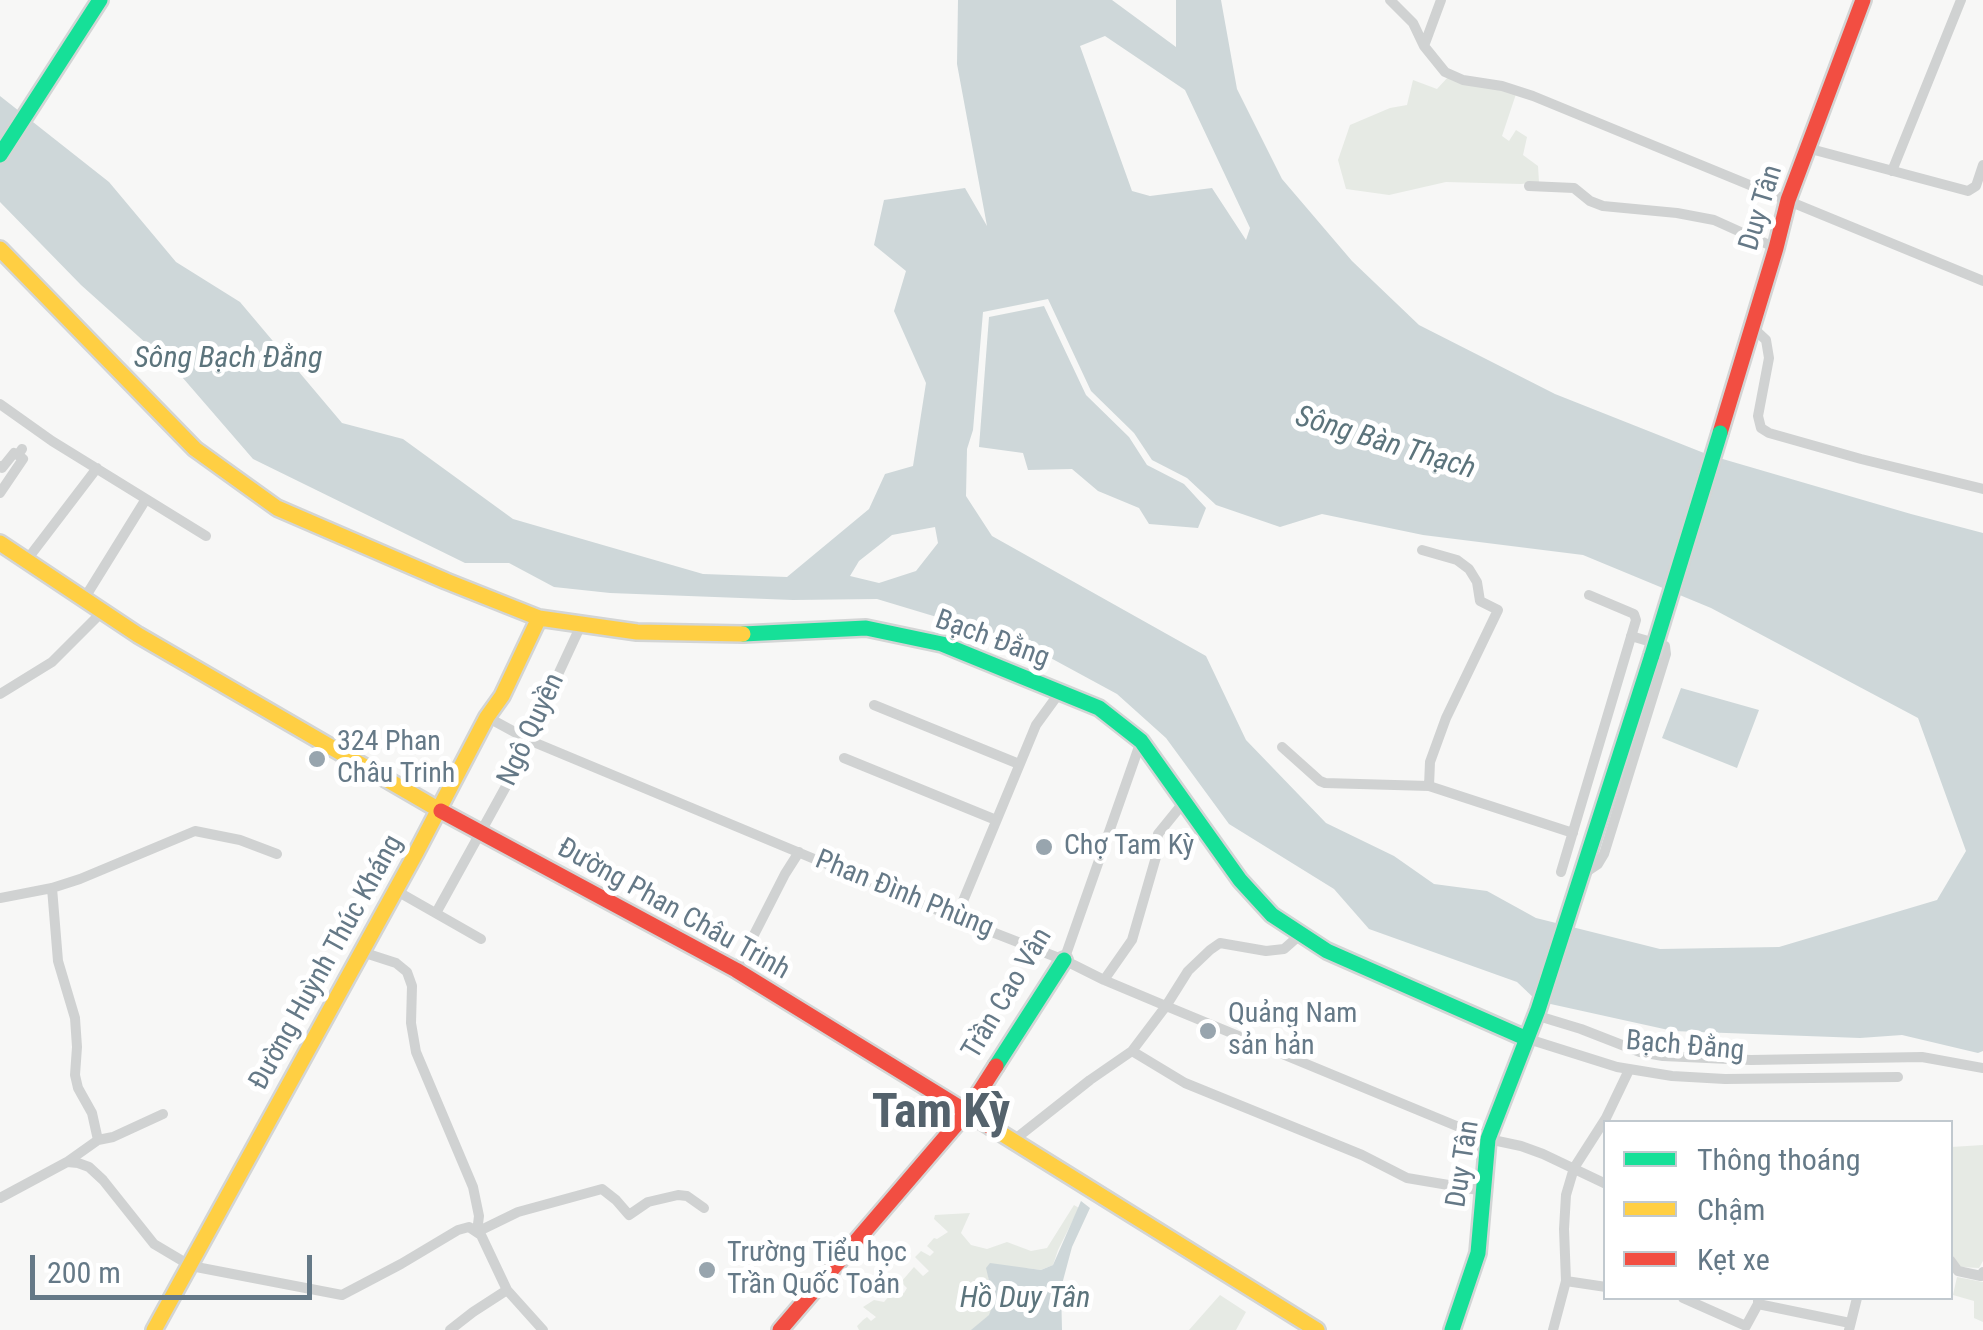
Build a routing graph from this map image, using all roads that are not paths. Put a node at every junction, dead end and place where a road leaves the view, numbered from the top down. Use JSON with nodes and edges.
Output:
{"nodes":[{"id":1,"x":100,"y":0,"type":"edge"},
{"id":2,"x":1390,"y":0,"type":"edge"},
{"id":3,"x":1441,"y":0,"type":"edge"},
{"id":4,"x":1863,"y":0,"type":"edge"},
{"id":5,"x":1961,"y":0,"type":"edge"},
{"id":6,"x":1424,"y":46,"type":"junction"},
{"id":7,"x":1807,"y":148,"type":"junction"},
{"id":8,"x":0,"y":155,"type":"edge"},
{"id":9,"x":1983,"y":165,"type":"edge"},
{"id":10,"x":1892,"y":171,"type":"junction"},
{"id":11,"x":1529,"y":186,"type":"dead end"},
{"id":12,"x":1788,"y":200,"type":"junction"},
{"id":13,"x":1776,"y":248,"type":"junction"},
{"id":14,"x":0,"y":249,"type":"edge"},
{"id":15,"x":1983,"y":281,"type":"edge"},
{"id":16,"x":1752,"y":327,"type":"junction"},
{"id":17,"x":0,"y":404,"type":"edge"},
{"id":18,"x":0,"y":466,"type":"edge"},
{"id":19,"x":97,"y":468,"type":"junction"},
{"id":20,"x":1983,"y":488,"type":"edge"},
{"id":21,"x":0,"y":493,"type":"edge"},
{"id":22,"x":146,"y":500,"type":"junction"},
{"id":23,"x":206,"y":536,"type":"dead end"},
{"id":24,"x":0,"y":543,"type":"edge"},
{"id":25,"x":1422,"y":550,"type":"dead end"},
{"id":26,"x":26,"y":560,"type":"junction"},
{"id":27,"x":1589,"y":594,"type":"dead end"},
{"id":28,"x":84,"y":599,"type":"junction"},
{"id":29,"x":104,"y":612,"type":"junction"},
{"id":30,"x":540,"y":618,"type":"junction"},
{"id":31,"x":581,"y":625,"type":"junction"},
{"id":32,"x":1631,"y":636,"type":"junction"},
{"id":33,"x":1060,"y":692,"type":"junction"},
{"id":34,"x":0,"y":694,"type":"edge"},
{"id":35,"x":874,"y":705,"type":"dead end"},
{"id":36,"x":488,"y":717,"type":"junction"},
{"id":37,"x":532,"y":741,"type":"junction"},
{"id":38,"x":1141,"y":741,"type":"junction"},
{"id":39,"x":1282,"y":748,"type":"dead end"},
{"id":40,"x":844,"y":758,"type":"dead end"},
{"id":41,"x":1020,"y":764,"type":"junction"},
{"id":42,"x":1592,"y":765,"type":"junction"},
{"id":43,"x":1615,"y":772,"type":"junction"},
{"id":44,"x":1429,"y":786,"type":"junction"},
{"id":45,"x":1184,"y":802,"type":"junction"},
{"id":46,"x":439,"y":810,"type":"junction"},
{"id":47,"x":996,"y":820,"type":"junction"},
{"id":48,"x":481,"y":833,"type":"junction"},
{"id":49,"x":1572,"y":833,"type":"junction"},
{"id":50,"x":799,"y":852,"type":"junction"},
{"id":51,"x":278,"y":854,"type":"dead end"},
{"id":52,"x":1561,"y":872,"type":"dead end"},
{"id":53,"x":1582,"y":875,"type":"junction"},
{"id":54,"x":52,"y":888,"type":"junction"},
{"id":55,"x":395,"y":890,"type":"junction"},
{"id":56,"x":0,"y":898,"type":"edge"},
{"id":57,"x":436,"y":912,"type":"junction"},
{"id":58,"x":956,"y":918,"type":"junction"},
{"id":59,"x":1301,"y":934,"type":"junction"},
{"id":60,"x":481,"y":939,"type":"dead end"},
{"id":61,"x":362,"y":952,"type":"junction"},
{"id":62,"x":1064,"y":960,"type":"junction"},
{"id":63,"x":736,"y":970,"type":"junction"},
{"id":64,"x":1104,"y":980,"type":"junction"},
{"id":65,"x":1166,"y":1006,"type":"junction"},
{"id":66,"x":1536,"y":1012,"type":"junction"},
{"id":67,"x":1526,"y":1038,"type":"junction"},
{"id":68,"x":1132,"y":1050,"type":"junction"},
{"id":69,"x":1983,"y":1068,"type":"edge"},
{"id":70,"x":1629,"y":1070,"type":"junction"},
{"id":71,"x":1898,"y":1077,"type":"dead end"},
{"id":72,"x":966,"y":1112,"type":"junction"},
{"id":73,"x":163,"y":1114,"type":"dead end"},
{"id":74,"x":1605,"y":1120,"type":"edge"},
{"id":75,"x":1603,"y":1123,"type":"edge"},
{"id":76,"x":1488,"y":1139,"type":"junction"},
{"id":77,"x":98,"y":1140,"type":"junction"},
{"id":78,"x":1014,"y":1140,"type":"junction"},
{"id":79,"x":67,"y":1162,"type":"junction"},
{"id":80,"x":1574,"y":1168,"type":"junction"},
{"id":81,"x":1603,"y":1182,"type":"edge"},
{"id":82,"x":1484,"y":1191,"type":"junction"},
{"id":83,"x":0,"y":1198,"type":"edge"},
{"id":84,"x":704,"y":1208,"type":"dead end"},
{"id":85,"x":477,"y":1232,"type":"junction"},
{"id":86,"x":1953,"y":1264,"type":"edge"},
{"id":87,"x":190,"y":1266,"type":"junction"},
{"id":88,"x":1983,"y":1272,"type":"edge"},
{"id":89,"x":1566,"y":1281,"type":"junction"},
{"id":90,"x":1603,"y":1287,"type":"edge"},
{"id":91,"x":507,"y":1290,"type":"junction"},
{"id":92,"x":1688,"y":1300,"type":"edge"},
{"id":93,"x":1856,"y":1300,"type":"edge"},
{"id":94,"x":1758,"y":1301,"type":"edge"},
{"id":95,"x":1295,"y":1324,"type":"edge"},
{"id":96,"x":1850,"y":1326,"type":"edge"},
{"id":97,"x":154,"y":1330,"type":"edge"},
{"id":98,"x":450,"y":1330,"type":"edge"},
{"id":99,"x":543,"y":1330,"type":"edge"},
{"id":100,"x":780,"y":1330,"type":"edge"},
{"id":101,"x":1317,"y":1330,"type":"edge"},
{"id":102,"x":1452,"y":1330,"type":"edge"},
{"id":103,"x":1553,"y":1330,"type":"edge"}],
"edges":[{"from":1,"to":8,"type":"street"},
{"from":2,"to":6,"type":"street"},
{"from":3,"to":6,"type":"street"},
{"from":4,"to":7,"type":"street","name":"Duy Tân"},
{"from":5,"to":10,"type":"street"},
{"from":6,"to":12,"type":"street"},
{"from":7,"to":10,"type":"street"},
{"from":7,"to":12,"type":"street","name":"Duy Tân"},
{"from":9,"to":10,"type":"street"},
{"from":11,"to":13,"type":"street"},
{"from":12,"to":13,"type":"street","name":"Duy Tân"},
{"from":12,"to":15,"type":"street"},
{"from":13,"to":16,"type":"street","name":"Duy Tân"},
{"from":14,"to":30,"type":"street","name":"Bạch Đằng"},
{"from":16,"to":20,"type":"street"},
{"from":16,"to":43,"type":"street","name":"Duy Tân","bridge":true},
{"from":17,"to":19,"type":"street"},
{"from":18,"to":21,"type":"street"},
{"from":19,"to":22,"type":"street"},
{"from":19,"to":26,"type":"street"},
{"from":22,"to":23,"type":"street"},
{"from":22,"to":28,"type":"street"},
{"from":24,"to":26,"type":"street","name":"Đường Phan Châu Trinh"},
{"from":25,"to":44,"type":"street"},
{"from":26,"to":28,"type":"street","name":"Đường Phan Châu Trinh"},
{"from":27,"to":32,"type":"street"},
{"from":28,"to":29,"type":"street","name":"Đường Phan Châu Trinh"},
{"from":29,"to":34,"type":"street"},
{"from":29,"to":46,"type":"street","name":"Đường Phan Châu Trinh"},
{"from":30,"to":31,"type":"street","name":"Bạch Đằng"},
{"from":30,"to":36,"type":"street","name":"Đường Huỳnh Thúc Kháng"},
{"from":31,"to":33,"type":"street","name":"Bạch Đằng"},
{"from":31,"to":37,"type":"street","name":"Ngô Quyền"},
{"from":32,"to":42,"type":"street"},
{"from":32,"to":53,"type":"street"},
{"from":33,"to":38,"type":"street","name":"Bạch Đằng"},
{"from":33,"to":41,"type":"street"},
{"from":35,"to":41,"type":"street"},
{"from":36,"to":37,"type":"street","name":"Phan Đình Phùng"},
{"from":36,"to":46,"type":"street","name":"Đường Huỳnh Thúc Kháng"},
{"from":37,"to":48,"type":"street","name":"Ngô Quyền"},
{"from":37,"to":50,"type":"street","name":"Phan Đình Phùng"},
{"from":38,"to":45,"type":"street","name":"Bạch Đằng"},
{"from":38,"to":62,"type":"street","name":"Trần Cao Vân"},
{"from":39,"to":44,"type":"street"},
{"from":40,"to":47,"type":"street"},
{"from":41,"to":47,"type":"street"},
{"from":42,"to":43,"type":"street"},
{"from":42,"to":49,"type":"street"},
{"from":43,"to":53,"type":"street","name":"Duy Tân"},
{"from":44,"to":49,"type":"street"},
{"from":45,"to":59,"type":"street","name":"Bạch Đằng"},
{"from":45,"to":64,"type":"street"},
{"from":46,"to":48,"type":"street","name":"Đường Phan Châu Trinh"},
{"from":46,"to":55,"type":"street","name":"Đường Huỳnh Thúc Kháng"},
{"from":47,"to":58,"type":"street"},
{"from":48,"to":57,"type":"street","name":"Ngô Quyền"},
{"from":48,"to":63,"type":"street","name":"Đường Phan Châu Trinh"},
{"from":49,"to":52,"type":"street"},
{"from":50,"to":58,"type":"street","name":"Phan Đình Phùng"},
{"from":50,"to":63,"type":"street"},
{"from":51,"to":54,"type":"street"},
{"from":53,"to":66,"type":"street","name":"Duy Tân"},
{"from":54,"to":56,"type":"street"},
{"from":54,"to":77,"type":"street"},
{"from":55,"to":57,"type":"street"},
{"from":55,"to":61,"type":"street","name":"Đường Huỳnh Thúc Kháng"},
{"from":57,"to":60,"type":"street"},
{"from":58,"to":62,"type":"street","name":"Phan Đình Phùng"},
{"from":59,"to":65,"type":"street"},
{"from":59,"to":67,"type":"street","name":"Bạch Đằng"},
{"from":61,"to":85,"type":"street"},
{"from":61,"to":87,"type":"street","name":"Đường Huỳnh Thúc Kháng"},
{"from":62,"to":64,"type":"street","name":"Phan Đình Phùng"},
{"from":62,"to":72,"type":"street","name":"Trần Cao Vân"},
{"from":63,"to":72,"type":"street","name":"Đường Phan Châu Trinh"},
{"from":64,"to":65,"type":"street","name":"Phan Đình Phùng"},
{"from":65,"to":68,"type":"street"},
{"from":65,"to":76,"type":"street","name":"Phan Đình Phùng"},
{"from":66,"to":67,"type":"street","name":"Duy Tân"},
{"from":66,"to":69,"type":"street"},
{"from":67,"to":70,"type":"street","name":"Bạch Đằng"},
{"from":67,"to":76,"type":"street","name":"Duy Tân"},
{"from":68,"to":78,"type":"street"},
{"from":68,"to":82,"type":"street"},
{"from":70,"to":71,"type":"street","name":"Bạch Đằng"},
{"from":70,"to":74,"type":"street"},
{"from":72,"to":78,"type":"street","name":"Đường Phan Châu Trinh"},
{"from":72,"to":100,"type":"street","name":"Trần Cao Vân"},
{"from":73,"to":77,"type":"street"},
{"from":75,"to":80,"type":"street"},
{"from":76,"to":80,"type":"street","name":"Phan Đình Phùng"},
{"from":76,"to":82,"type":"street","name":"Duy Tân"},
{"from":77,"to":79,"type":"street"},
{"from":78,"to":95,"type":"street","name":"Đường Phan Châu Trinh"},
{"from":79,"to":83,"type":"street"},
{"from":79,"to":87,"type":"street"},
{"from":80,"to":81,"type":"street","name":"Phan Đình Phùng"},
{"from":80,"to":89,"type":"street"},
{"from":82,"to":102,"type":"street","name":"Duy Tân"},
{"from":84,"to":85,"type":"street"},
{"from":85,"to":87,"type":"street"},
{"from":85,"to":91,"type":"street"},
{"from":86,"to":88,"type":"street"},
{"from":87,"to":97,"type":"street","name":"Đường Huỳnh Thúc Kháng"},
{"from":89,"to":90,"type":"street"},
{"from":89,"to":103,"type":"street"},
{"from":91,"to":98,"type":"street"},
{"from":91,"to":99,"type":"street"},
{"from":92,"to":94,"type":"street"},
{"from":93,"to":96,"type":"street"},
{"from":94,"to":96,"type":"street"},
{"from":95,"to":101,"type":"street","name":"Đường Phan Châu Trinh"}]}
